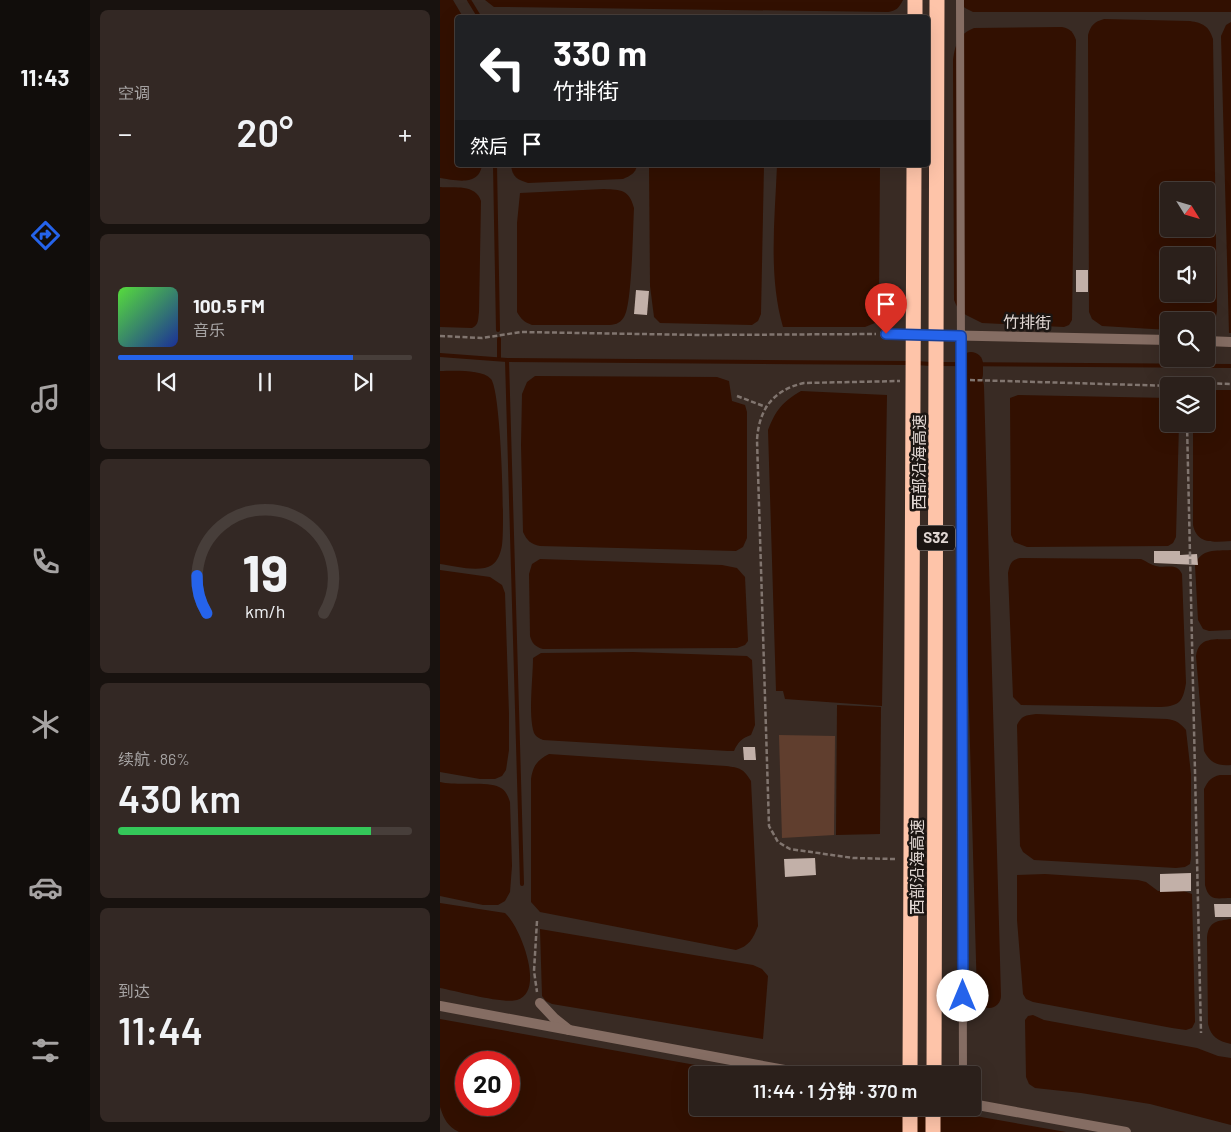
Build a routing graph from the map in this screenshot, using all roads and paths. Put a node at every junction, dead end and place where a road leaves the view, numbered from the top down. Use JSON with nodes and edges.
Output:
{"nodes":[{"id":1,"x":915,"y":0,"type":"edge"},
{"id":2,"x":937,"y":0,"type":"edge"},
{"id":3,"x":960,"y":0,"type":"edge"},
{"id":4,"x":915,"y":15,"type":"edge"},
{"id":5,"x":914,"y":167,"type":"edge"},
{"id":6,"x":886,"y":334,"type":"joint"},
{"id":7,"x":440,"y":336,"type":"edge"},
{"id":8,"x":961,"y":336,"type":"junction"},
{"id":9,"x":1160,"y":340,"type":"edge"},
{"id":10,"x":1215,"y":341,"type":"edge"},
{"id":11,"x":1231,"y":342,"type":"edge"},
{"id":12,"x":961,"y":379,"type":"junction"},
{"id":13,"x":902,"y":380,"type":"dead end"},
{"id":14,"x":1215,"y":384,"type":"edge"},
{"id":15,"x":1231,"y":384,"type":"edge"},
{"id":16,"x":1160,"y":386,"type":"edge"},
{"id":17,"x":737,"y":396,"type":"dead end"},
{"id":18,"x":766,"y":407,"type":"junction"},
{"id":19,"x":1187,"y":432,"type":"edge"},
{"id":20,"x":895,"y":859,"type":"dead end"},
{"id":21,"x":537,"y":921,"type":"dead end"},
{"id":22,"x":540,"y":1003,"type":"joint"},
{"id":23,"x":440,"y":1006,"type":"edge"},
{"id":24,"x":571,"y":1031,"type":"junction"},
{"id":25,"x":1201,"y":1032,"type":"dead end"},
{"id":26,"x":763,"y":1066,"type":"edge"},
{"id":27,"x":910,"y":1066,"type":"edge"},
{"id":28,"x":934,"y":1066,"type":"edge"},
{"id":29,"x":963,"y":1066,"type":"edge"},
{"id":30,"x":981,"y":1106,"type":"edge"},
{"id":31,"x":910,"y":1116,"type":"edge"},
{"id":32,"x":934,"y":1116,"type":"edge"},
{"id":33,"x":910,"y":1132,"type":"edge"},
{"id":34,"x":933,"y":1132,"type":"edge"},
{"id":35,"x":1126,"y":1132,"type":"edge"}],
"edges":[{"from":1,"to":4,"type":"highway"},
{"from":2,"to":28,"type":"highway","name":"西部沿海高速","number":"S32","bridge":true},
{"from":3,"to":8,"type":"lane"},
{"from":5,"to":27,"type":"highway","name":"西部沿海高速","number":"S32","bridge":true},
{"from":6,"to":7,"type":"path"},
{"from":6,"to":8,"type":"street","name":"竹排街"},
{"from":8,"to":9,"type":"street","name":"竹排街"},
{"from":8,"to":12,"type":"lane"},
{"from":10,"to":11,"type":"street"},
{"from":12,"to":16,"type":"path"},
{"from":12,"to":29,"type":"lane"},
{"from":13,"to":18,"type":"path"},
{"from":14,"to":15,"type":"path"},
{"from":17,"to":18,"type":"path"},
{"from":18,"to":20,"type":"path"},
{"from":19,"to":25,"type":"path"},
{"from":21,"to":22,"type":"path"},
{"from":22,"to":24,"type":"street"},
{"from":23,"to":24,"type":"street"},
{"from":24,"to":26,"type":"street"},
{"from":30,"to":35,"type":"street"},
{"from":31,"to":33,"type":"highway"},
{"from":32,"to":34,"type":"highway"}]}
